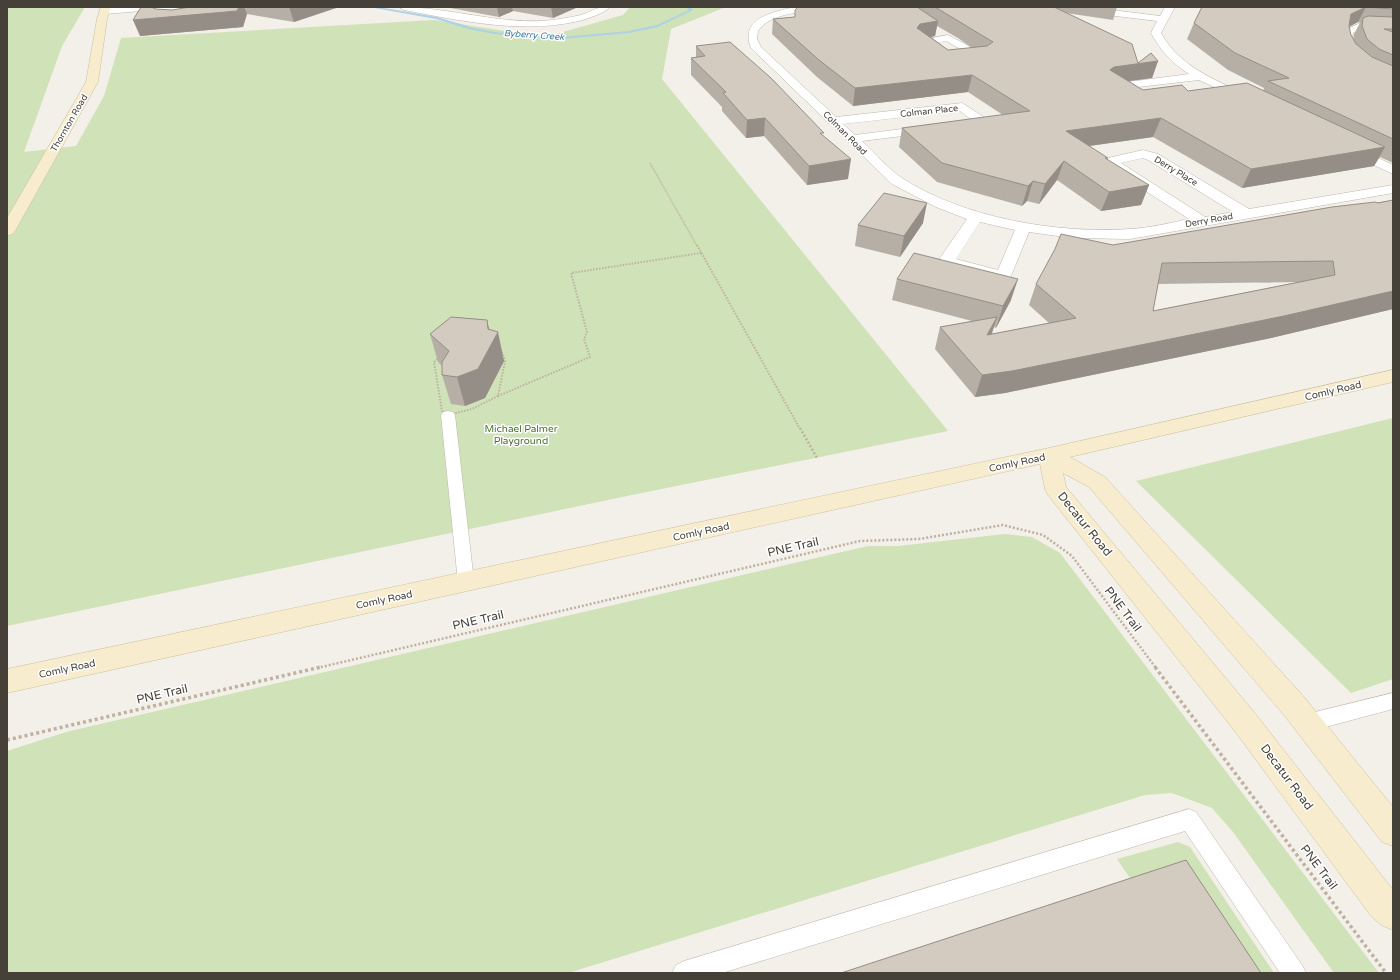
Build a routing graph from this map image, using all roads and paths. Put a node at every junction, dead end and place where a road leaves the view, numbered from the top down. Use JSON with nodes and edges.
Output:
{"nodes":[{"id":1,"x":153,"y":7,"type":"edge"},
{"id":2,"x":160,"y":7,"type":"edge"},
{"id":3,"x":166,"y":7,"type":"edge"},
{"id":4,"x":404,"y":7,"type":"edge"},
{"id":5,"x":605,"y":7,"type":"edge"},
{"id":6,"x":812,"y":7,"type":"edge"},
{"id":7,"x":1066,"y":7,"type":"edge"},
{"id":8,"x":1170,"y":7,"type":"edge"},
{"id":9,"x":105,"y":9,"type":"edge"},
{"id":10,"x":526,"y":12,"type":"dead end"},
{"id":11,"x":1162,"y":19,"type":"junction"},
{"id":12,"x":527,"y":22,"type":"junction"},
{"id":13,"x":1393,"y":28,"type":"edge"},
{"id":14,"x":936,"y":30,"type":"edge"},
{"id":15,"x":948,"y":38,"type":"junction"},
{"id":16,"x":1201,"y":76,"type":"junction"},
{"id":17,"x":1393,"y":81,"type":"edge"},
{"id":18,"x":1229,"y":89,"type":"junction"},
{"id":19,"x":1206,"y":92,"type":"edge"},
{"id":20,"x":1131,"y":98,"type":"edge"},
{"id":21,"x":1257,"y":103,"type":"edge"},
{"id":22,"x":834,"y":121,"type":"junction"},
{"id":23,"x":851,"y":139,"type":"junction"},
{"id":24,"x":1336,"y":142,"type":"edge"},
{"id":25,"x":650,"y":163,"type":"dead end"},
{"id":26,"x":1393,"y":170,"type":"edge"},
{"id":27,"x":1393,"y":189,"type":"edge"},
{"id":28,"x":1246,"y":214,"type":"junction"},
{"id":29,"x":976,"y":217,"type":"junction"},
{"id":30,"x":1202,"y":221,"type":"junction"},
{"id":31,"x":1024,"y":227,"type":"junction"},
{"id":32,"x":7,"y":231,"type":"edge"},
{"id":33,"x":701,"y":253,"type":"junction"},
{"id":34,"x":1393,"y":376,"type":"edge"},
{"id":35,"x":498,"y":396,"type":"junction"},
{"id":36,"x":448,"y":415,"type":"junction"},
{"id":37,"x":1049,"y":455,"type":"junction"},
{"id":38,"x":817,"y":458,"type":"dead end"},
{"id":39,"x":466,"y":582,"type":"junction"},
{"id":40,"x":7,"y":681,"type":"edge"},
{"id":41,"x":1393,"y":701,"type":"edge"},
{"id":42,"x":1307,"y":723,"type":"junction"},
{"id":43,"x":7,"y":740,"type":"edge"},
{"id":44,"x":1393,"y":831,"type":"edge"},
{"id":45,"x":1393,"y":913,"type":"edge"},
{"id":46,"x":684,"y":973,"type":"edge"},
{"id":47,"x":1294,"y":973,"type":"edge"},
{"id":48,"x":1386,"y":973,"type":"edge"}],
"edges":[{"from":1,"to":9,"type":"street"},
{"from":2,"to":3,"type":"street"},
{"from":4,"to":12,"type":"street"},
{"from":5,"to":12,"type":"street"},
{"from":6,"to":22,"type":"street","name":"Colman Road"},
{"from":7,"to":11,"type":"street"},
{"from":8,"to":11,"type":"street"},
{"from":9,"to":32,"type":"street","name":"Thornton Road"},
{"from":10,"to":12,"type":"street"},
{"from":11,"to":16,"type":"street"},
{"from":13,"to":17,"type":"street"},
{"from":14,"to":15,"type":"street"},
{"from":15,"to":15,"type":"street"},
{"from":16,"to":18,"type":"street"},
{"from":16,"to":20,"type":"street"},
{"from":18,"to":19,"type":"street"},
{"from":18,"to":21,"type":"street"},
{"from":22,"to":23,"type":"street","name":"Colman Road"},
{"from":22,"to":23,"type":"street","name":"Colman Place"},
{"from":23,"to":29,"type":"street","name":"Colman Road"},
{"from":24,"to":26,"type":"street"},
{"from":25,"to":33,"type":"path"},
{"from":27,"to":28,"type":"street","name":"Derry Road"},
{"from":28,"to":30,"type":"street","name":"Derry Road"},
{"from":28,"to":30,"type":"street","name":"Derry Place"},
{"from":29,"to":31,"type":"street","name":"Colman Road"},
{"from":29,"to":31,"type":"street"},
{"from":30,"to":31,"type":"street","name":"Derry Road"},
{"from":33,"to":35,"type":"path"},
{"from":33,"to":38,"type":"path"},
{"from":34,"to":37,"type":"street","name":"Comly Road"},
{"from":35,"to":36,"type":"path"},
{"from":35,"to":36,"type":"path"},
{"from":36,"to":39,"type":"lane"},
{"from":37,"to":39,"type":"street","name":"Comly Road"},
{"from":37,"to":42,"type":"street"},
{"from":37,"to":45,"type":"street","name":"Decatur Road"},
{"from":39,"to":40,"type":"street","name":"Comly Road"},
{"from":41,"to":42,"type":"lane"},
{"from":42,"to":44,"type":"street"},
{"from":43,"to":48,"type":"path","name":"PNE Trail"},
{"from":46,"to":47,"type":"lane"}]}
